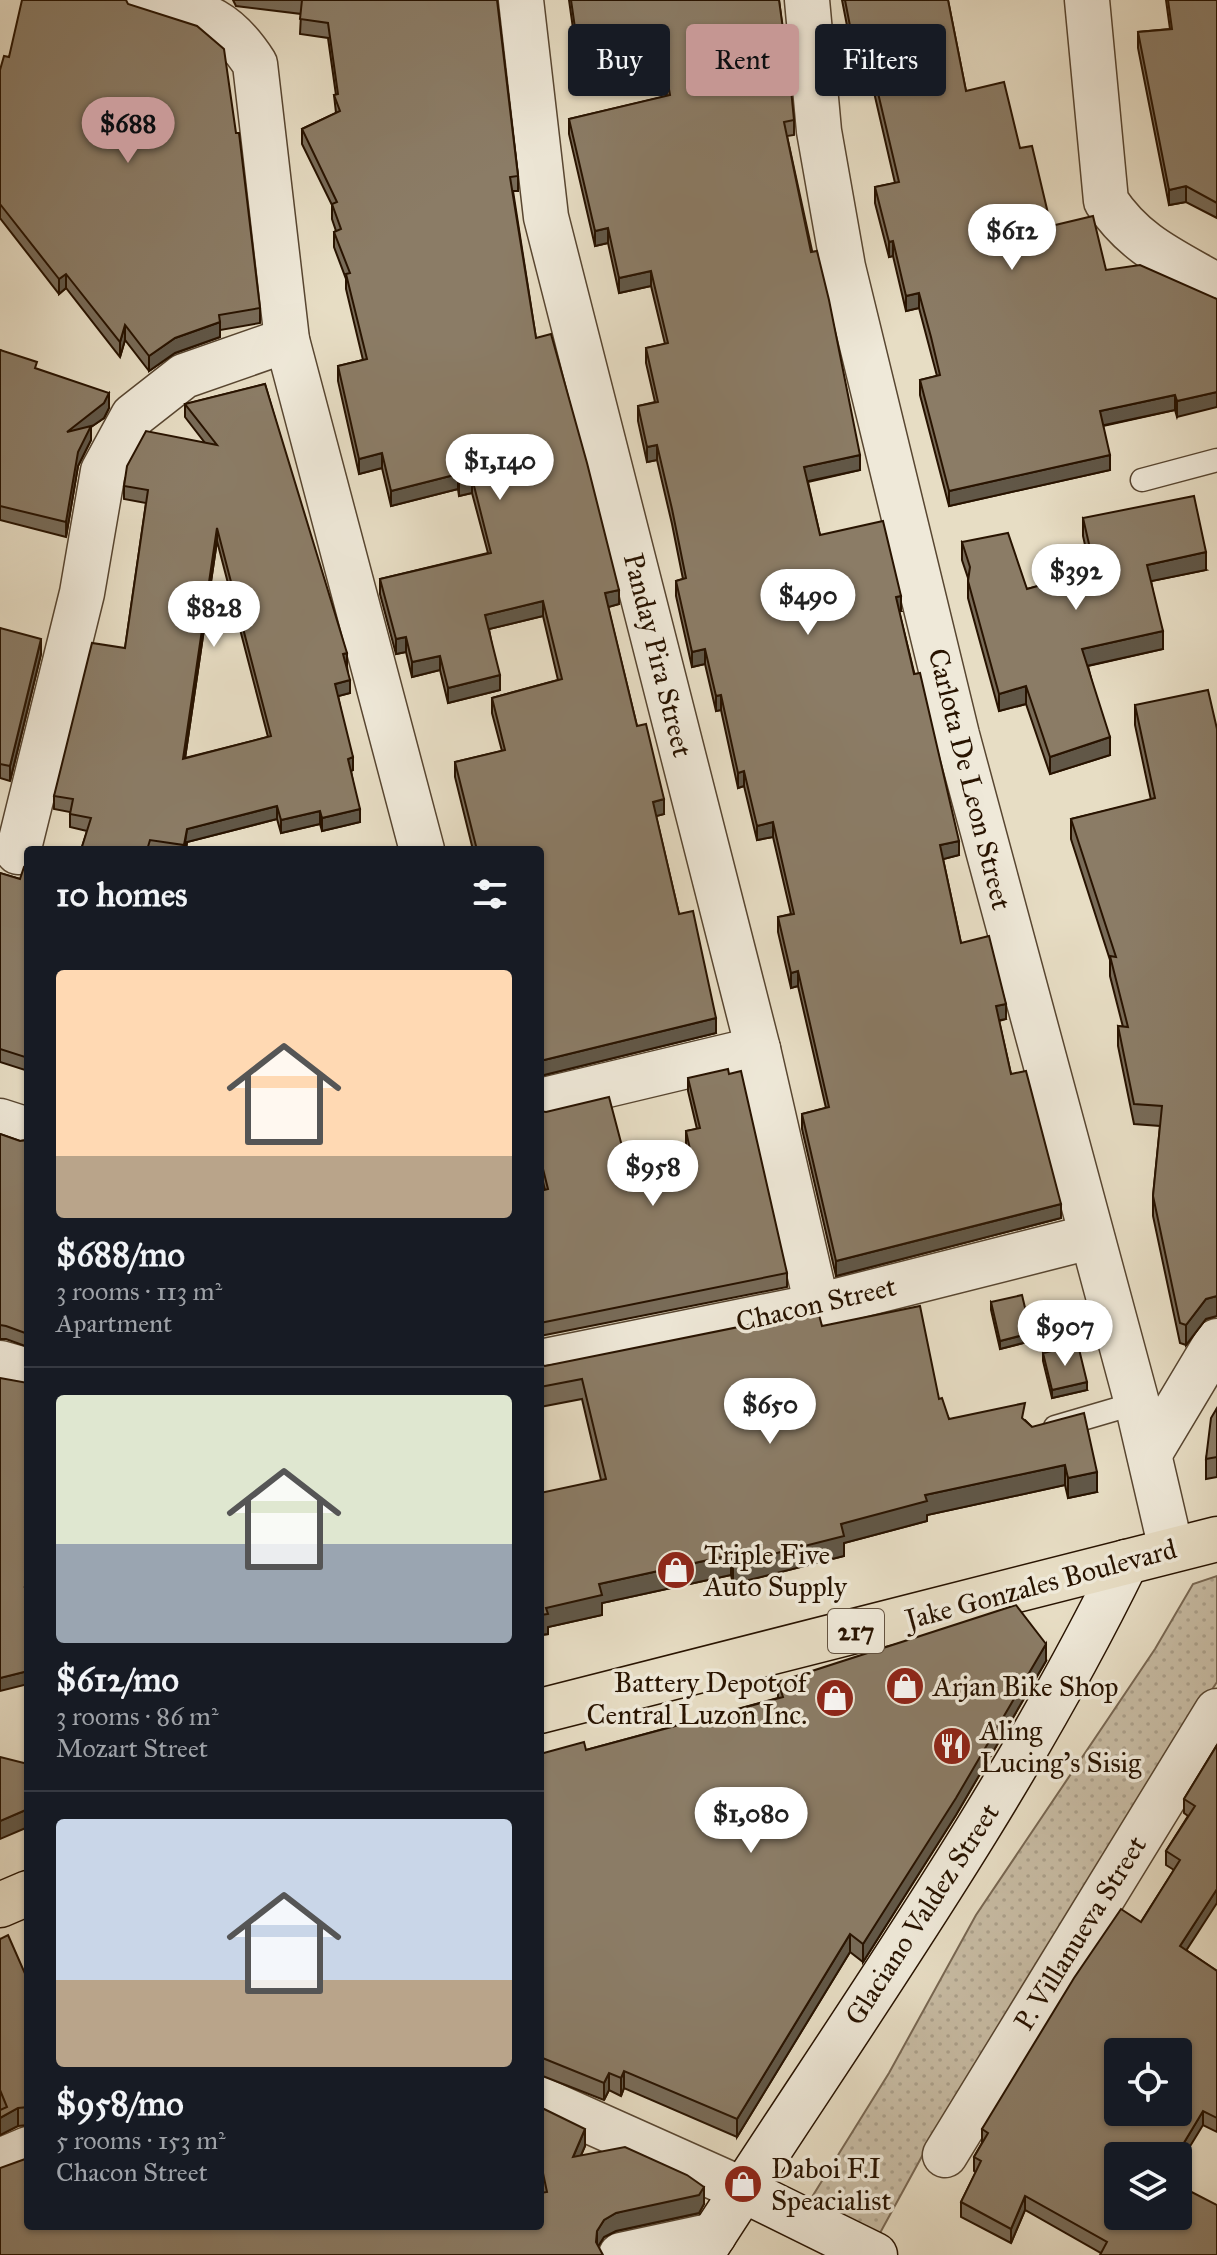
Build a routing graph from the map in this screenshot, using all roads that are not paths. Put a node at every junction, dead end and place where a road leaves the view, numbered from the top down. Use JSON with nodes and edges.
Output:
{"nodes":[{"id":1,"x":145,"y":0,"type":"edge"},
{"id":2,"x":521,"y":0,"type":"edge"},
{"id":3,"x":807,"y":0,"type":"edge"},
{"id":4,"x":1087,"y":0,"type":"edge"},
{"id":5,"x":1217,"y":286,"type":"edge"},
{"id":6,"x":287,"y":340,"type":"junction"},
{"id":7,"x":1217,"y":460,"type":"edge"},
{"id":8,"x":1142,"y":480,"type":"dead end"},
{"id":9,"x":421,"y":846,"type":"edge"},
{"id":10,"x":15,"y":850,"type":"edge"},
{"id":11,"x":758,"y":1049,"type":"junction"},
{"id":12,"x":544,"y":1100,"type":"edge"},
{"id":13,"x":0,"y":1121,"type":"edge"},
{"id":14,"x":24,"y":1129,"type":"edge"},
{"id":15,"x":1090,"y":1237,"type":"junction"},
{"id":16,"x":817,"y":1306,"type":"junction"},
{"id":17,"x":1217,"y":1341,"type":"edge"},
{"id":18,"x":544,"y":1361,"type":"edge"},
{"id":19,"x":0,"y":1363,"type":"edge"},
{"id":20,"x":24,"y":1370,"type":"edge"},
{"id":21,"x":1137,"y":1403,"type":"junction"},
{"id":22,"x":1035,"y":1433,"type":"edge"},
{"id":23,"x":1150,"y":1453,"type":"junction"},
{"id":24,"x":1217,"y":1539,"type":"edge"},
{"id":25,"x":1171,"y":1549,"type":"junction"},
{"id":26,"x":1126,"y":1562,"type":"junction"},
{"id":27,"x":544,"y":1710,"type":"edge"},
{"id":28,"x":1217,"y":1711,"type":"edge"},
{"id":29,"x":24,"y":1895,"type":"edge"},
{"id":30,"x":0,"y":1905,"type":"edge"},
{"id":31,"x":544,"y":2101,"type":"edge"},
{"id":32,"x":24,"y":2151,"type":"edge"},
{"id":33,"x":945,"y":2155,"type":"dead end"},
{"id":34,"x":0,"y":2161,"type":"edge"},
{"id":35,"x":741,"y":2189,"type":"junction"},
{"id":36,"x":707,"y":2245,"type":"edge"},
{"id":37,"x":621,"y":2255,"type":"edge"},
{"id":38,"x":875,"y":2255,"type":"edge"}],
"edges":[{"from":1,"to":6,"type":"street"},
{"from":2,"to":11,"type":"street","name":"Panday Pira Street"},
{"from":3,"to":15,"type":"street","name":"Carlota De Leon Street"},
{"from":4,"to":5,"type":"street"},
{"from":6,"to":9,"type":"street"},
{"from":6,"to":10,"type":"street"},
{"from":7,"to":8,"type":"lane"},
{"from":11,"to":12,"type":"street"},
{"from":11,"to":16,"type":"street","name":"Panday Pira Street"},
{"from":13,"to":14,"type":"street"},
{"from":15,"to":16,"type":"street","name":"Chacon Street"},
{"from":15,"to":21,"type":"street","name":"Carlota De Leon Street"},
{"from":16,"to":18,"type":"street","name":"Chacon Street"},
{"from":17,"to":23,"type":"street"},
{"from":19,"to":20,"type":"street"},
{"from":21,"to":22,"type":"lane"},
{"from":21,"to":23,"type":"street","name":"Carlota De Leon Street"},
{"from":23,"to":25,"type":"street","name":"Carlota De Leon Street"},
{"from":24,"to":25,"type":"main road","name":"Jake Gonzales Boulevard","number":"217"},
{"from":25,"to":26,"type":"main road","name":"Jake Gonzales Boulevard","number":"217"},
{"from":26,"to":27,"type":"main road","name":"Jake Gonzales Boulevard","number":"217"},
{"from":26,"to":35,"type":"street","name":"Glaciano Valdez Street"},
{"from":28,"to":33,"type":"street","name":"P. Villanueva Street"},
{"from":29,"to":30,"type":"main road"},
{"from":31,"to":35,"type":"street"},
{"from":32,"to":34,"type":"street"},
{"from":35,"to":36,"type":"street","name":"Glaciano Valdez Street"},
{"from":35,"to":38,"type":"street"},
{"from":36,"to":37,"type":"street"}]}
